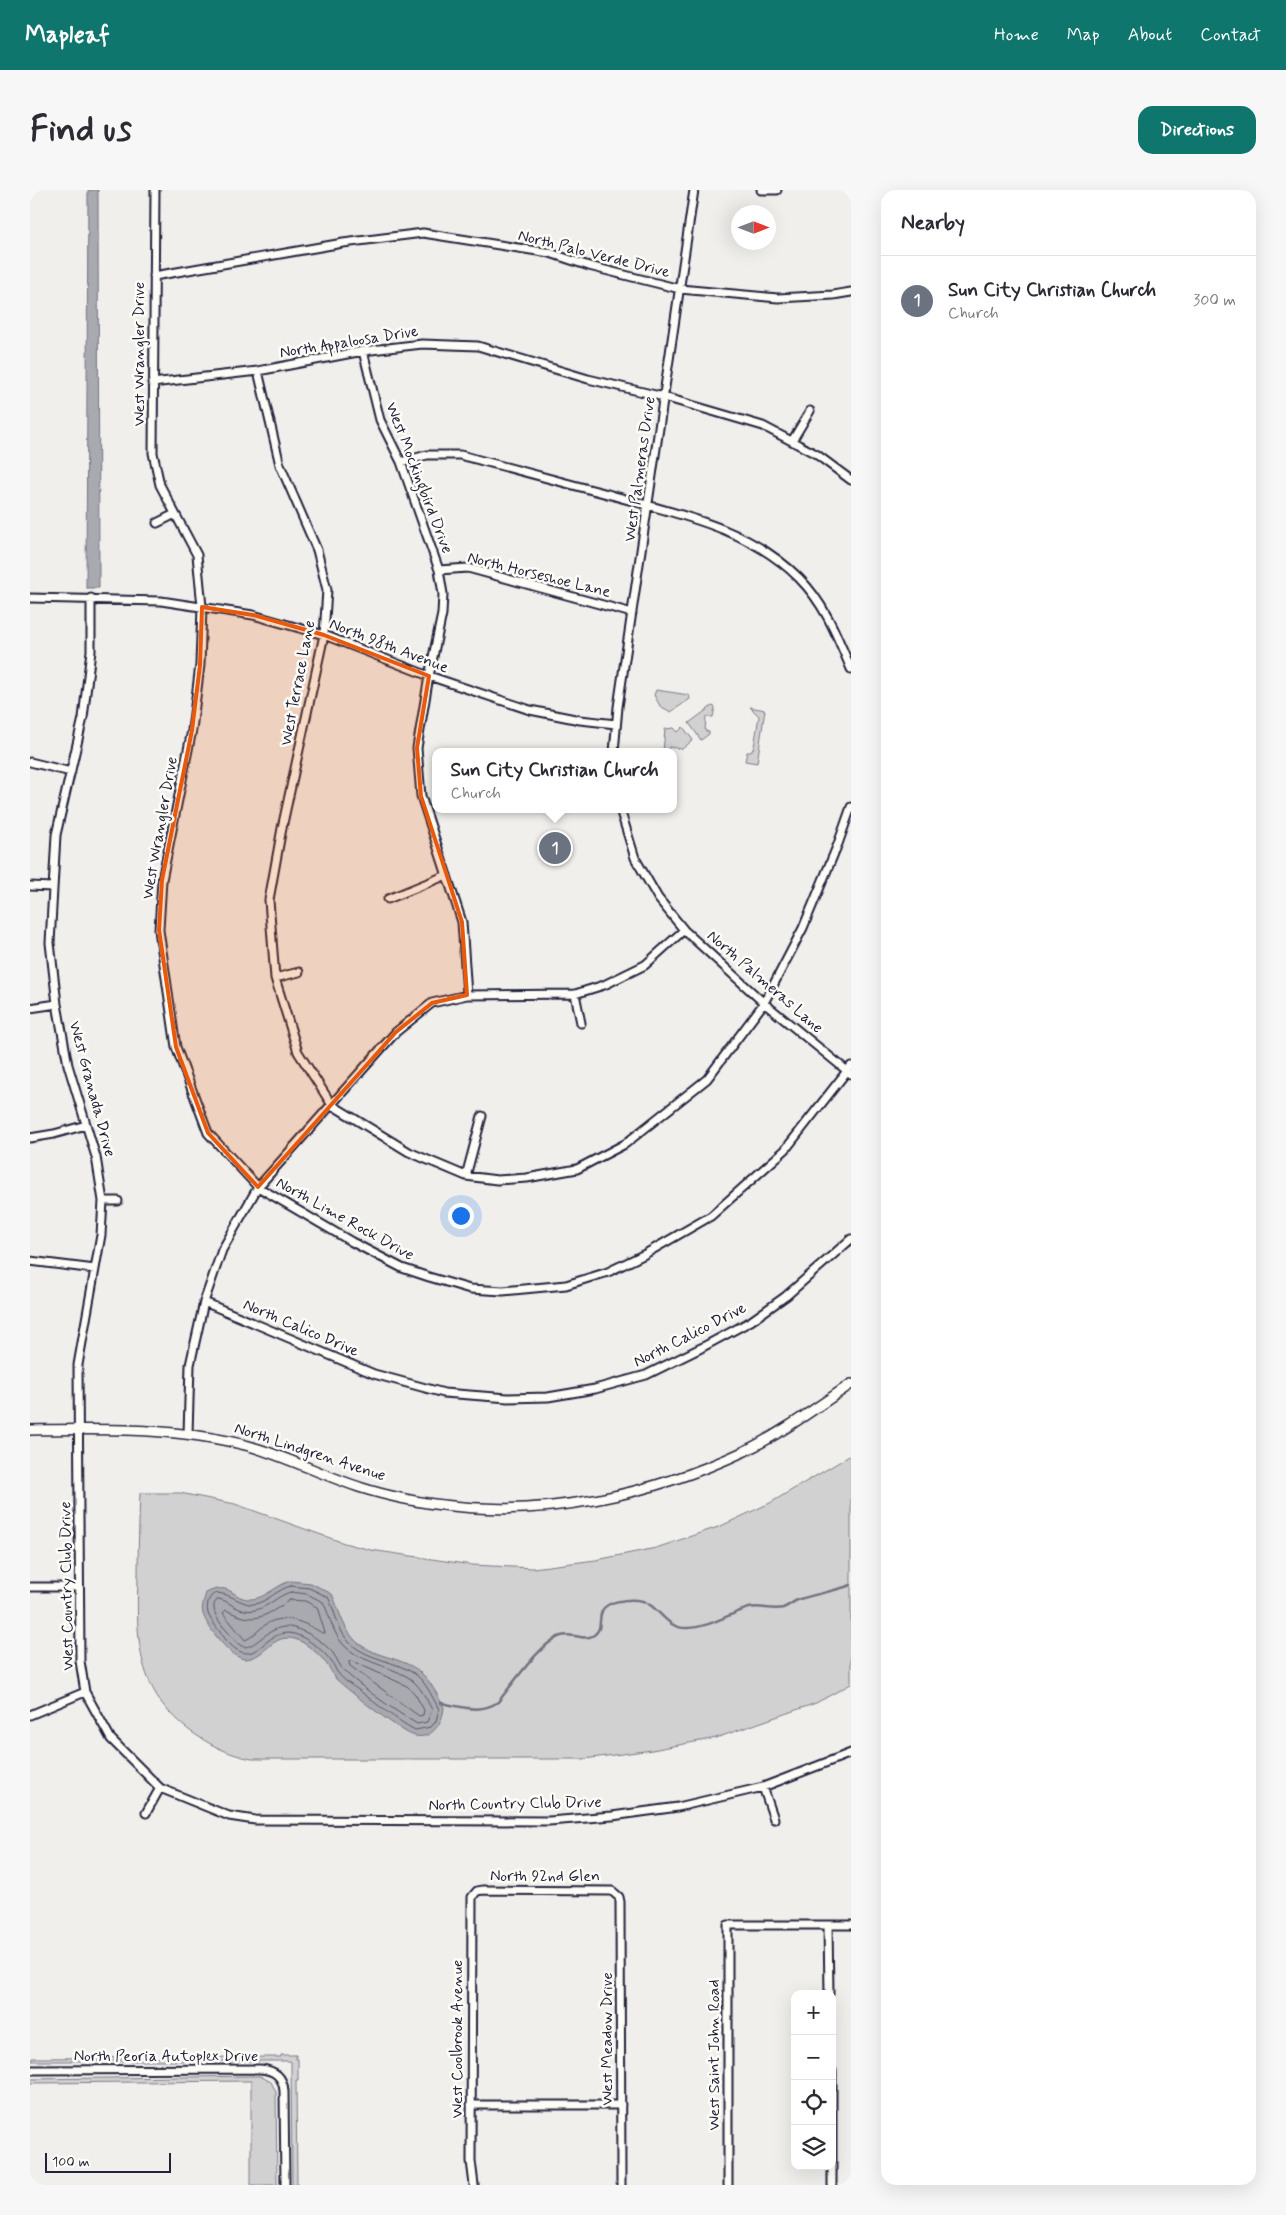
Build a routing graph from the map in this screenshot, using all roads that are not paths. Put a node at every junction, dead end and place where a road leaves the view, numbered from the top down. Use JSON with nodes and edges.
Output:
{"nodes":[{"id":1,"x":155,"y":190,"type":"edge"},
{"id":2,"x":694,"y":190,"type":"edge"},
{"id":3,"x":761,"y":190,"type":"edge"},
{"id":4,"x":777,"y":190,"type":"edge"},
{"id":5,"x":154,"y":276,"type":"junction"},
{"id":6,"x":680,"y":289,"type":"junction"},
{"id":7,"x":851,"y":292,"type":"edge"},
{"id":8,"x":363,"y":351,"type":"junction"},
{"id":9,"x":258,"y":371,"type":"junction"},
{"id":10,"x":152,"y":383,"type":"junction"},
{"id":11,"x":664,"y":397,"type":"junction"},
{"id":12,"x":810,"y":411,"type":"dead end"},
{"id":13,"x":792,"y":441,"type":"junction"},
{"id":14,"x":401,"y":462,"type":"junction"},
{"id":15,"x":851,"y":480,"type":"edge"},
{"id":16,"x":648,"y":506,"type":"junction"},
{"id":17,"x":175,"y":514,"type":"junction"},
{"id":18,"x":157,"y":523,"type":"dead end"},
{"id":19,"x":439,"y":570,"type":"junction"},
{"id":20,"x":30,"y":598,"type":"edge"},
{"id":21,"x":91,"y":598,"type":"junction"},
{"id":22,"x":202,"y":607,"type":"junction"},
{"id":23,"x":632,"y":613,"type":"junction"},
{"id":24,"x":324,"y":635,"type":"junction"},
{"id":25,"x":851,"y":669,"type":"edge"},
{"id":26,"x":428,"y":676,"type":"junction"},
{"id":27,"x":616,"y":724,"type":"junction"},
{"id":28,"x":614,"y":748,"type":"edge"},
{"id":29,"x":30,"y":762,"type":"edge"},
{"id":30,"x":71,"y":772,"type":"junction"},
{"id":31,"x":851,"y":807,"type":"edge"},
{"id":32,"x":621,"y":813,"type":"edge"},
{"id":33,"x":447,"y":875,"type":"junction"},
{"id":34,"x":30,"y":886,"type":"edge"},
{"id":35,"x":52,"y":887,"type":"junction"},
{"id":36,"x":388,"y":899,"type":"dead end"},
{"id":37,"x":684,"y":930,"type":"junction"},
{"id":38,"x":299,"y":972,"type":"dead end"},
{"id":39,"x":275,"y":978,"type":"junction"},
{"id":40,"x":575,"y":994,"type":"junction"},
{"id":41,"x":467,"y":995,"type":"junction"},
{"id":42,"x":764,"y":1003,"type":"junction"},
{"id":43,"x":57,"y":1004,"type":"junction"},
{"id":44,"x":30,"y":1008,"type":"edge"},
{"id":45,"x":581,"y":1023,"type":"dead end"},
{"id":46,"x":850,"y":1070,"type":"edge"},
{"id":47,"x":332,"y":1105,"type":"junction"},
{"id":48,"x":482,"y":1116,"type":"dead end"},
{"id":49,"x":86,"y":1125,"type":"junction"},
{"id":50,"x":30,"y":1138,"type":"edge"},
{"id":51,"x":466,"y":1176,"type":"junction"},
{"id":52,"x":258,"y":1186,"type":"junction"},
{"id":53,"x":103,"y":1201,"type":"junction"},
{"id":54,"x":118,"y":1201,"type":"dead end"},
{"id":55,"x":851,"y":1239,"type":"edge"},
{"id":56,"x":30,"y":1261,"type":"edge"},
{"id":57,"x":95,"y":1270,"type":"junction"},
{"id":58,"x":204,"y":1302,"type":"junction"},
{"id":59,"x":851,"y":1384,"type":"edge"},
{"id":60,"x":78,"y":1429,"type":"junction"},
{"id":61,"x":30,"y":1430,"type":"edge"},
{"id":62,"x":188,"y":1434,"type":"junction"},
{"id":63,"x":78,"y":1586,"type":"junction"},
{"id":64,"x":30,"y":1587,"type":"edge"},
{"id":65,"x":85,"y":1692,"type":"junction"},
{"id":66,"x":30,"y":1715,"type":"edge"},
{"id":67,"x":851,"y":1753,"type":"edge"},
{"id":68,"x":763,"y":1787,"type":"junction"},
{"id":69,"x":160,"y":1788,"type":"junction"},
{"id":70,"x":203,"y":1807,"type":"joint"},
{"id":71,"x":146,"y":1813,"type":"dead end"},
{"id":72,"x":774,"y":1819,"type":"dead end"},
{"id":73,"x":474,"y":1893,"type":"joint"},
{"id":74,"x":616,"y":1893,"type":"joint"},
{"id":75,"x":828,"y":1925,"type":"junction"},
{"id":76,"x":851,"y":1925,"type":"edge"},
{"id":77,"x":829,"y":1990,"type":"edge"},
{"id":78,"x":30,"y":2070,"type":"edge"},
{"id":79,"x":832,"y":2080,"type":"edge"},
{"id":80,"x":621,"y":2105,"type":"junction"},
{"id":81,"x":471,"y":2106,"type":"junction"},
{"id":82,"x":285,"y":2185,"type":"edge"},
{"id":83,"x":474,"y":2185,"type":"edge"},
{"id":84,"x":621,"y":2185,"type":"edge"},
{"id":85,"x":728,"y":2185,"type":"edge"},
{"id":86,"x":832,"y":2185,"type":"edge"}],
"edges":[{"from":1,"to":5,"type":"street","name":"West Wrangler Drive"},
{"from":2,"to":6,"type":"street","name":"West Palmeras Drive"},
{"from":3,"to":4,"type":"street"},
{"from":5,"to":6,"type":"street","name":"North Palo Verde Drive"},
{"from":5,"to":10,"type":"street","name":"West Wrangler Drive"},
{"from":6,"to":7,"type":"street","name":"North Palo Verde Drive"},
{"from":6,"to":11,"type":"street","name":"West Palmeras Drive"},
{"from":8,"to":9,"type":"street","name":"North Appaloosa Drive"},
{"from":8,"to":11,"type":"street","name":"North Appaloosa Drive"},
{"from":8,"to":14,"type":"street","name":"West Mockingbird Drive"},
{"from":9,"to":10,"type":"street","name":"North Appaloosa Drive"},
{"from":9,"to":24,"type":"street","name":"West Terrace Lane"},
{"from":10,"to":17,"type":"street","name":"West Wrangler Drive"},
{"from":11,"to":13,"type":"street","name":"North Appaloosa Drive"},
{"from":11,"to":16,"type":"street","name":"West Palmeras Drive"},
{"from":12,"to":13,"type":"street"},
{"from":13,"to":15,"type":"street","name":"North Appaloosa Drive"},
{"from":14,"to":16,"type":"street"},
{"from":14,"to":19,"type":"street","name":"West Mockingbird Drive"},
{"from":16,"to":23,"type":"street","name":"West Palmeras Drive"},
{"from":16,"to":25,"type":"street"},
{"from":17,"to":18,"type":"street"},
{"from":17,"to":22,"type":"street","name":"West Wrangler Drive"},
{"from":19,"to":23,"type":"street","name":"North Horseshoe Lane"},
{"from":19,"to":26,"type":"street","name":"West Mockingbird Drive"},
{"from":20,"to":21,"type":"street","name":"North 98th Avenue"},
{"from":21,"to":22,"type":"street","name":"North 98th Avenue"},
{"from":21,"to":30,"type":"street","name":"West Granada Drive"},
{"from":22,"to":24,"type":"street","name":"North 98th Avenue"},
{"from":22,"to":52,"type":"street","name":"West Wrangler Drive"},
{"from":23,"to":27,"type":"street","name":"West Palmeras Drive"},
{"from":24,"to":26,"type":"street","name":"North 98th Avenue"},
{"from":24,"to":39,"type":"street","name":"West Terrace Lane"},
{"from":26,"to":27,"type":"street","name":"North 98th Avenue"},
{"from":26,"to":33,"type":"street","name":"West Mockingbird Drive"},
{"from":27,"to":28,"type":"street","name":"West Palmeras Drive"},
{"from":29,"to":30,"type":"street"},
{"from":30,"to":35,"type":"street","name":"West Granada Drive"},
{"from":31,"to":42,"type":"street"},
{"from":32,"to":37,"type":"street"},
{"from":33,"to":36,"type":"street"},
{"from":33,"to":41,"type":"street","name":"West Mockingbird Drive"},
{"from":34,"to":35,"type":"street"},
{"from":35,"to":43,"type":"street","name":"West Granada Drive"},
{"from":37,"to":40,"type":"street"},
{"from":37,"to":42,"type":"street","name":"North Palmeras Lane"},
{"from":38,"to":39,"type":"street"},
{"from":39,"to":47,"type":"street","name":"West Terrace Lane"},
{"from":40,"to":41,"type":"street"},
{"from":40,"to":45,"type":"street"},
{"from":41,"to":47,"type":"street"},
{"from":42,"to":46,"type":"street","name":"North Palmeras Lane"},
{"from":42,"to":51,"type":"street"},
{"from":43,"to":44,"type":"street"},
{"from":43,"to":49,"type":"street","name":"West Granada Drive"},
{"from":46,"to":52,"type":"street","name":"North Lime Rock Drive"},
{"from":47,"to":51,"type":"street"},
{"from":47,"to":52,"type":"street"},
{"from":48,"to":51,"type":"street"},
{"from":49,"to":50,"type":"street"},
{"from":49,"to":53,"type":"street","name":"West Granada Drive"},
{"from":52,"to":58,"type":"street"},
{"from":53,"to":54,"type":"street"},
{"from":53,"to":57,"type":"street","name":"West Granada Drive"},
{"from":55,"to":58,"type":"street","name":"North Calico Drive"},
{"from":56,"to":57,"type":"street"},
{"from":57,"to":60,"type":"street","name":"West Granada Drive"},
{"from":58,"to":62,"type":"street"},
{"from":59,"to":62,"type":"street","name":"North Lindgren Avenue"},
{"from":60,"to":61,"type":"street","name":"North Lindgren Avenue"},
{"from":60,"to":62,"type":"street","name":"North Lindgren Avenue"},
{"from":60,"to":63,"type":"street","name":"West Country Club Drive"},
{"from":63,"to":64,"type":"street"},
{"from":63,"to":65,"type":"street","name":"West Country Club Drive"},
{"from":65,"to":66,"type":"street"},
{"from":65,"to":69,"type":"street","name":"West Country Club Drive"},
{"from":67,"to":68,"type":"street","name":"North Country Club Drive"},
{"from":68,"to":70,"type":"street","name":"North Country Club Drive"},
{"from":68,"to":72,"type":"street"},
{"from":69,"to":70,"type":"street","name":"West Country Club Drive"},
{"from":69,"to":71,"type":"street"},
{"from":73,"to":74,"type":"street","name":"North 92nd Glen"},
{"from":73,"to":81,"type":"street","name":"West Coolbrook Avenue"},
{"from":74,"to":80,"type":"street","name":"West Meadow Drive"},
{"from":75,"to":76,"type":"street"},
{"from":75,"to":77,"type":"street"},
{"from":75,"to":85,"type":"street","name":"West Saint John Road"},
{"from":78,"to":82,"type":"street","name":"North Peoria Autoplex Drive"},
{"from":79,"to":86,"type":"street"},
{"from":80,"to":81,"type":"street"},
{"from":80,"to":84,"type":"street","name":"West Meadow Drive"},
{"from":81,"to":83,"type":"street","name":"West Coolbrook Avenue"}]}
